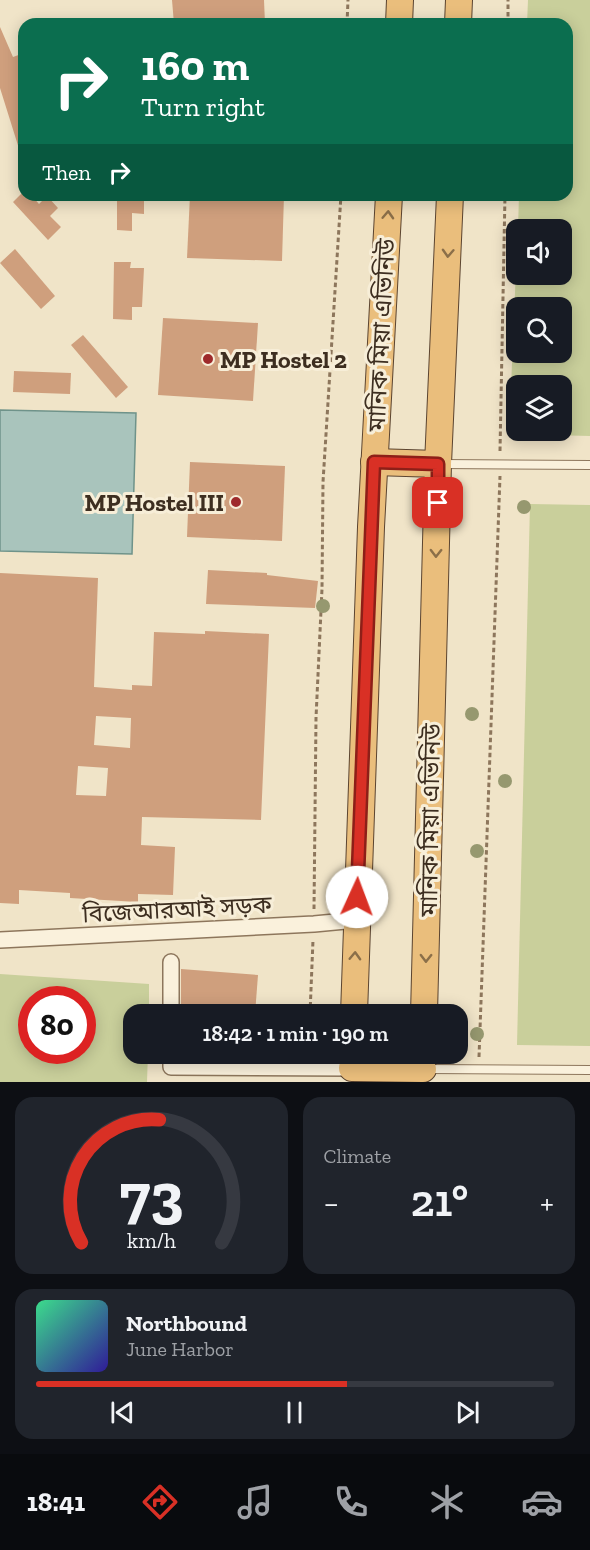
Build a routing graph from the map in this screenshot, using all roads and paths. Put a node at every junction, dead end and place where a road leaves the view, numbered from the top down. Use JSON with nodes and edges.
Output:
{"nodes":[{"id":1,"x":348,"y":0,"type":"edge"},
{"id":2,"x":400,"y":0,"type":"edge"},
{"id":3,"x":459,"y":0,"type":"edge"},
{"id":4,"x":508,"y":0,"type":"edge"},
{"id":5,"x":347,"y":18,"type":"edge"},
{"id":6,"x":399,"y":18,"type":"edge"},
{"id":7,"x":458,"y":18,"type":"edge"},
{"id":8,"x":508,"y":18,"type":"edge"},
{"id":9,"x":341,"y":201,"type":"edge"},
{"id":10,"x":389,"y":201,"type":"edge"},
{"id":11,"x":450,"y":201,"type":"edge"},
{"id":12,"x":505,"y":201,"type":"edge"},
{"id":13,"x":374,"y":462,"type":"junction"},
{"id":14,"x":438,"y":464,"type":"junction"},
{"id":15,"x":500,"y":465,"type":"junction"},
{"id":16,"x":590,"y":465,"type":"edge"},
{"id":17,"x":356,"y":920,"type":"junction"},
{"id":18,"x":314,"y":924,"type":"junction"},
{"id":19,"x":0,"y":940,"type":"edge"},
{"id":20,"x":171,"y":962,"type":"dead end"},
{"id":21,"x":171,"y":1004,"type":"edge"},
{"id":22,"x":310,"y":1004,"type":"edge"},
{"id":23,"x":354,"y":1004,"type":"edge"},
{"id":24,"x":424,"y":1004,"type":"edge"},
{"id":25,"x":171,"y":1064,"type":"edge"},
{"id":26,"x":352,"y":1068,"type":"edge"},
{"id":27,"x":423,"y":1068,"type":"edge"},
{"id":28,"x":478,"y":1069,"type":"junction"},
{"id":29,"x":590,"y":1070,"type":"edge"},
{"id":30,"x":289,"y":1075,"type":"edge"}],
"edges":[{"from":1,"to":5,"type":"path"},
{"from":2,"to":6,"type":"highway"},
{"from":3,"to":7,"type":"highway"},
{"from":4,"to":8,"type":"path"},
{"from":9,"to":18,"type":"path"},
{"from":13,"to":10,"type":"highway","name":"মানিক মিয়া এভিনিউ","one_way":true},
{"from":11,"to":14,"type":"highway","name":"মানিক মিয়া এভিনিউ","one_way":true},
{"from":12,"to":15,"type":"path"},
{"from":13,"to":14,"type":"highway"},
{"from":13,"to":17,"type":"highway","name":"মানিক মিয়া এভিনিউ"},
{"from":14,"to":15,"type":"lane"},
{"from":14,"to":24,"type":"highway","name":"মানিক মিয়া এভিনিউ","one_way":true},
{"from":15,"to":16,"type":"lane"},
{"from":15,"to":28,"type":"path"},
{"from":17,"to":18,"type":"street","name":"বিজেআরআই সড়ক"},
{"from":23,"to":17,"type":"highway","name":"মানিক মিয়া এভিনিউ","one_way":true},
{"from":18,"to":19,"type":"street","name":"বিজেআরআই সড়ক"},
{"from":18,"to":22,"type":"path"},
{"from":20,"to":21,"type":"street"},
{"from":25,"to":30,"type":"street"},
{"from":26,"to":27,"type":"highway"},
{"from":26,"to":30,"type":"street"},
{"from":27,"to":28,"type":"lane"},
{"from":28,"to":29,"type":"lane"}]}
